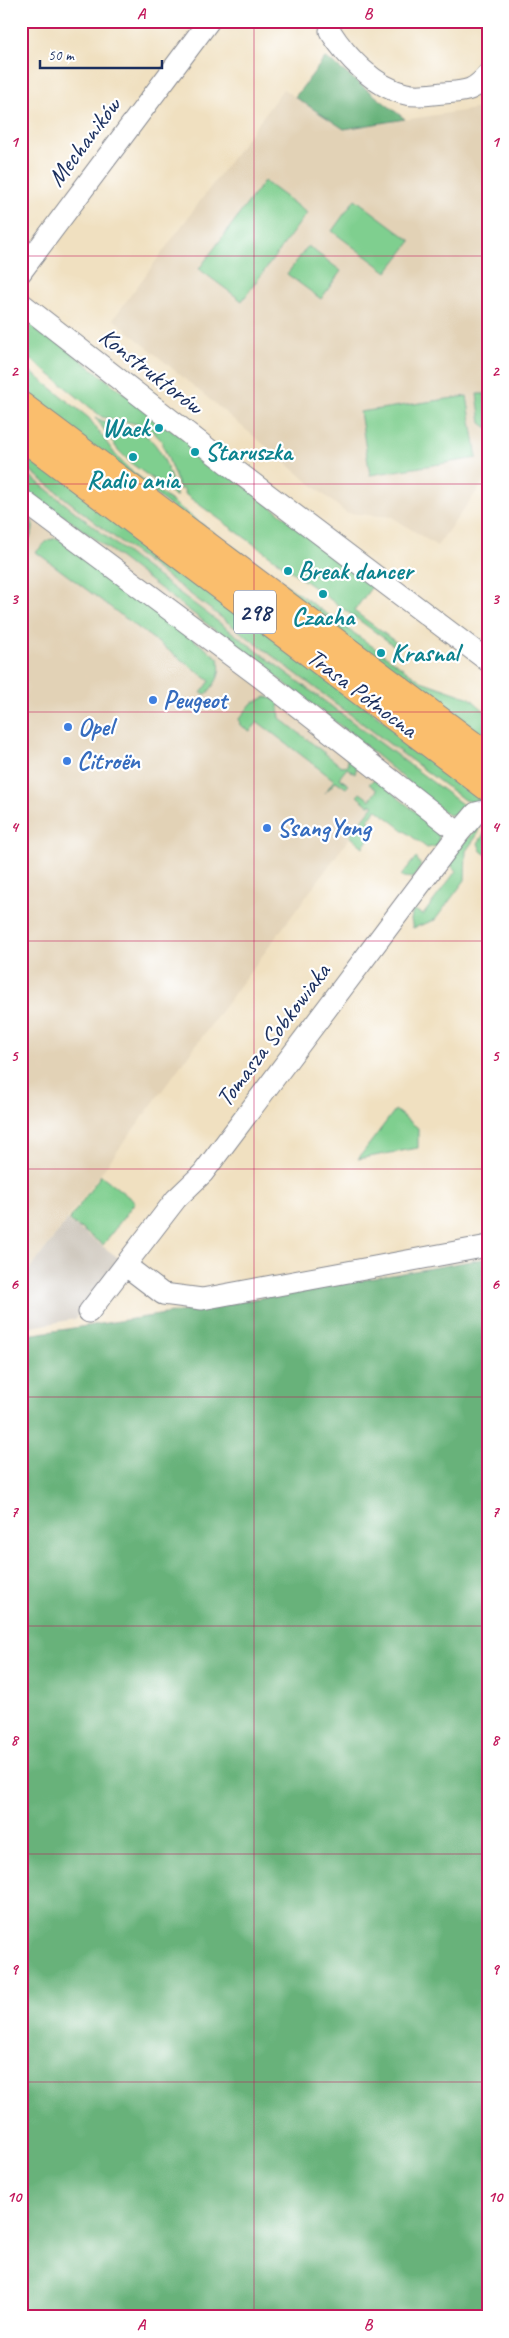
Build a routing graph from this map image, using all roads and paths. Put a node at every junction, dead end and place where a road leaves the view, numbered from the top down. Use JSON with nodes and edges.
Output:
{"nodes":[{"id":1,"x":210,"y":21,"type":"edge"},
{"id":2,"x":330,"y":31,"type":"dead end"},
{"id":3,"x":488,"y":74,"type":"edge"},
{"id":4,"x":21,"y":272,"type":"edge"},
{"id":5,"x":21,"y":304,"type":"edge"},
{"id":6,"x":21,"y":405,"type":"edge"},
{"id":7,"x":21,"y":436,"type":"edge"},
{"id":8,"x":21,"y":499,"type":"edge"},
{"id":9,"x":488,"y":662,"type":"edge"},
{"id":10,"x":488,"y":756,"type":"edge"},
{"id":11,"x":488,"y":788,"type":"edge"},
{"id":12,"x":482,"y":811,"type":"edge"},
{"id":13,"x":459,"y":833,"type":"junction"},
{"id":14,"x":488,"y":1246,"type":"edge"},
{"id":15,"x":125,"y":1265,"type":"junction"},
{"id":16,"x":89,"y":1312,"type":"dead end"}],
"edges":[{"from":1,"to":4,"type":"street","name":"Mechaników"},
{"from":2,"to":3,"type":"street"},
{"from":5,"to":9,"type":"street","name":"Konstruktorów"},
{"from":6,"to":10,"type":"main road","name":"Trasa Północna","number":"298"},
{"from":7,"to":11,"type":"main road","name":"Trasa Północna","number":"298"},
{"from":8,"to":13,"type":"street","name":"Trasa Północna"},
{"from":12,"to":13,"type":"street","name":"Tomasza Sobkowiaka"},
{"from":13,"to":15,"type":"street","name":"Tomasza Sobkowiaka"},
{"from":14,"to":15,"type":"street"},
{"from":15,"to":16,"type":"street","name":"Tomasza Sobkowiaka"}]}
